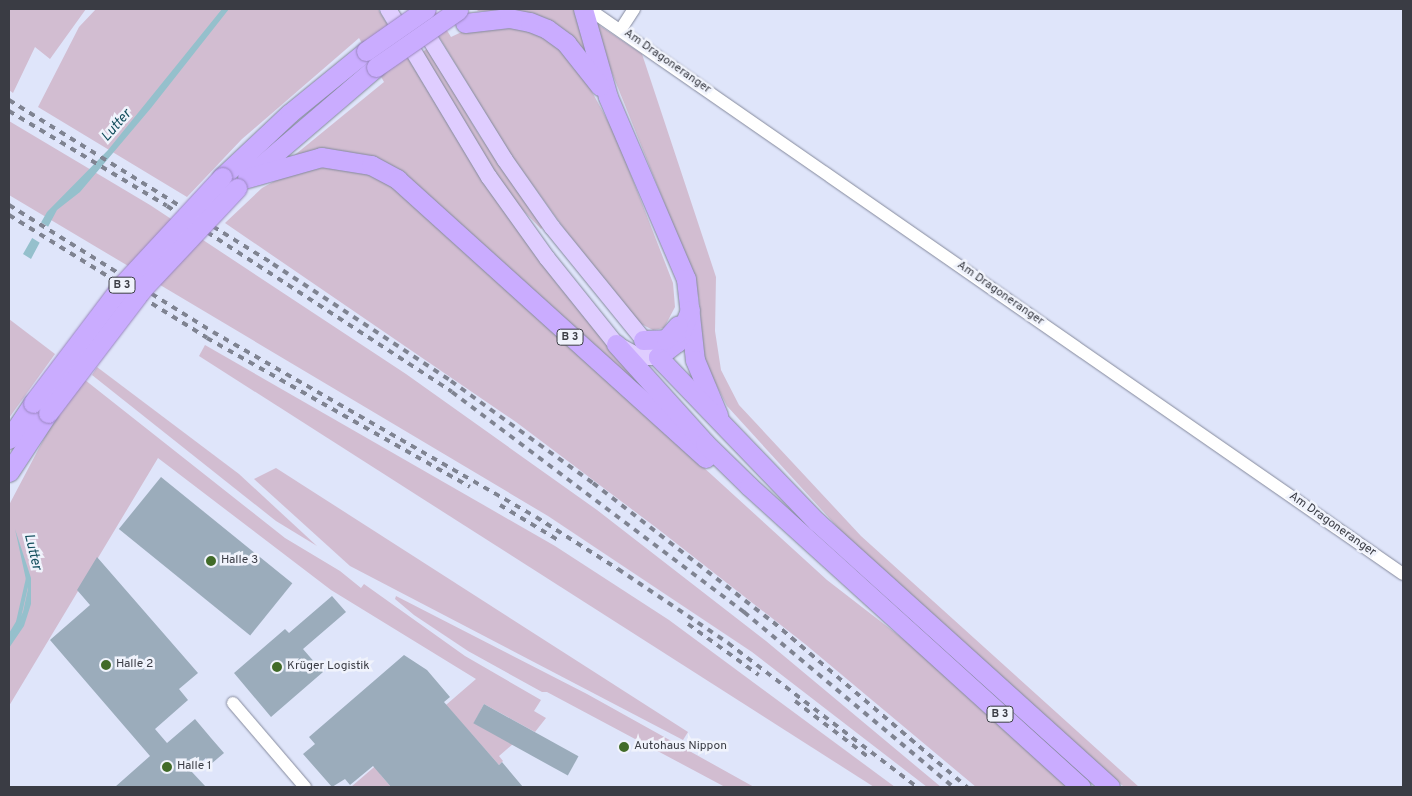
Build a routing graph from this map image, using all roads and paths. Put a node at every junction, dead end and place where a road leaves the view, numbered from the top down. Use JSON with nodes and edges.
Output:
{"nodes":[{"id":1,"x":388,"y":9,"type":"edge"},
{"id":2,"x":412,"y":9,"type":"edge"},
{"id":3,"x":426,"y":9,"type":"edge"},
{"id":4,"x":634,"y":9,"type":"edge"},
{"id":5,"x":590,"y":11,"type":"edge"},
{"id":6,"x":461,"y":14,"type":"edge"},
{"id":7,"x":621,"y":29,"type":"junction"},
{"id":8,"x":371,"y":59,"type":"junction"},
{"id":9,"x":608,"y":97,"type":"junction"},
{"id":10,"x":235,"y":181,"type":"junction"},
{"id":11,"x":677,"y":260,"type":"junction"},
{"id":12,"x":690,"y":310,"type":"junction"},
{"id":13,"x":643,"y":340,"type":"junction"},
{"id":14,"x":616,"y":344,"type":"junction"},
{"id":15,"x":658,"y":357,"type":"junction"},
{"id":16,"x":41,"y":408,"type":"junction"},
{"id":17,"x":725,"y":430,"type":"junction"},
{"id":18,"x":10,"y":436,"type":"edge"},
{"id":19,"x":9,"y":472,"type":"edge"},
{"id":20,"x":749,"y":486,"type":"junction"},
{"id":21,"x":1403,"y":574,"type":"edge"},
{"id":22,"x":233,"y":703,"type":"dead end"},
{"id":23,"x":305,"y":787,"type":"edge"},
{"id":24,"x":1081,"y":787,"type":"edge"},
{"id":25,"x":1110,"y":787,"type":"edge"}],
"edges":[{"from":1,"to":14,"type":"main road","number":"B 3"},
{"from":2,"to":13,"type":"main road","number":"B 3"},
{"from":3,"to":8,"type":"highway","number":"B 3","bridge":true},
{"from":4,"to":7,"type":"street"},
{"from":5,"to":7,"type":"street","name":"Am Dragoneranger"},
{"from":5,"to":9,"type":"highway"},
{"from":6,"to":8,"type":"highway","number":"B 3","bridge":true},
{"from":6,"to":9,"type":"highway"},
{"from":7,"to":21,"type":"street","name":"Am Dragoneranger"},
{"from":8,"to":10,"type":"highway","number":"B 3"},
{"from":8,"to":10,"type":"highway","number":"B 3"},
{"from":9,"to":11,"type":"highway"},
{"from":10,"to":16,"type":"highway","number":"B 3","bridge":true},
{"from":10,"to":20,"type":"highway","number":"B 3"},
{"from":11,"to":12,"type":"highway"},
{"from":11,"to":13,"type":"highway"},
{"from":12,"to":15,"type":"highway"},
{"from":12,"to":17,"type":"highway"},
{"from":13,"to":15,"type":"main road","number":"B 3"},
{"from":14,"to":15,"type":"main road"},
{"from":14,"to":20,"type":"highway","number":"B 3"},
{"from":15,"to":17,"type":"highway","number":"B 3"},
{"from":16,"to":18,"type":"highway","number":"B 3"},
{"from":16,"to":19,"type":"highway","number":"B 3"},
{"from":17,"to":25,"type":"highway","number":"B 3"},
{"from":20,"to":24,"type":"highway","number":"B 3"},
{"from":22,"to":23,"type":"street"}]}
